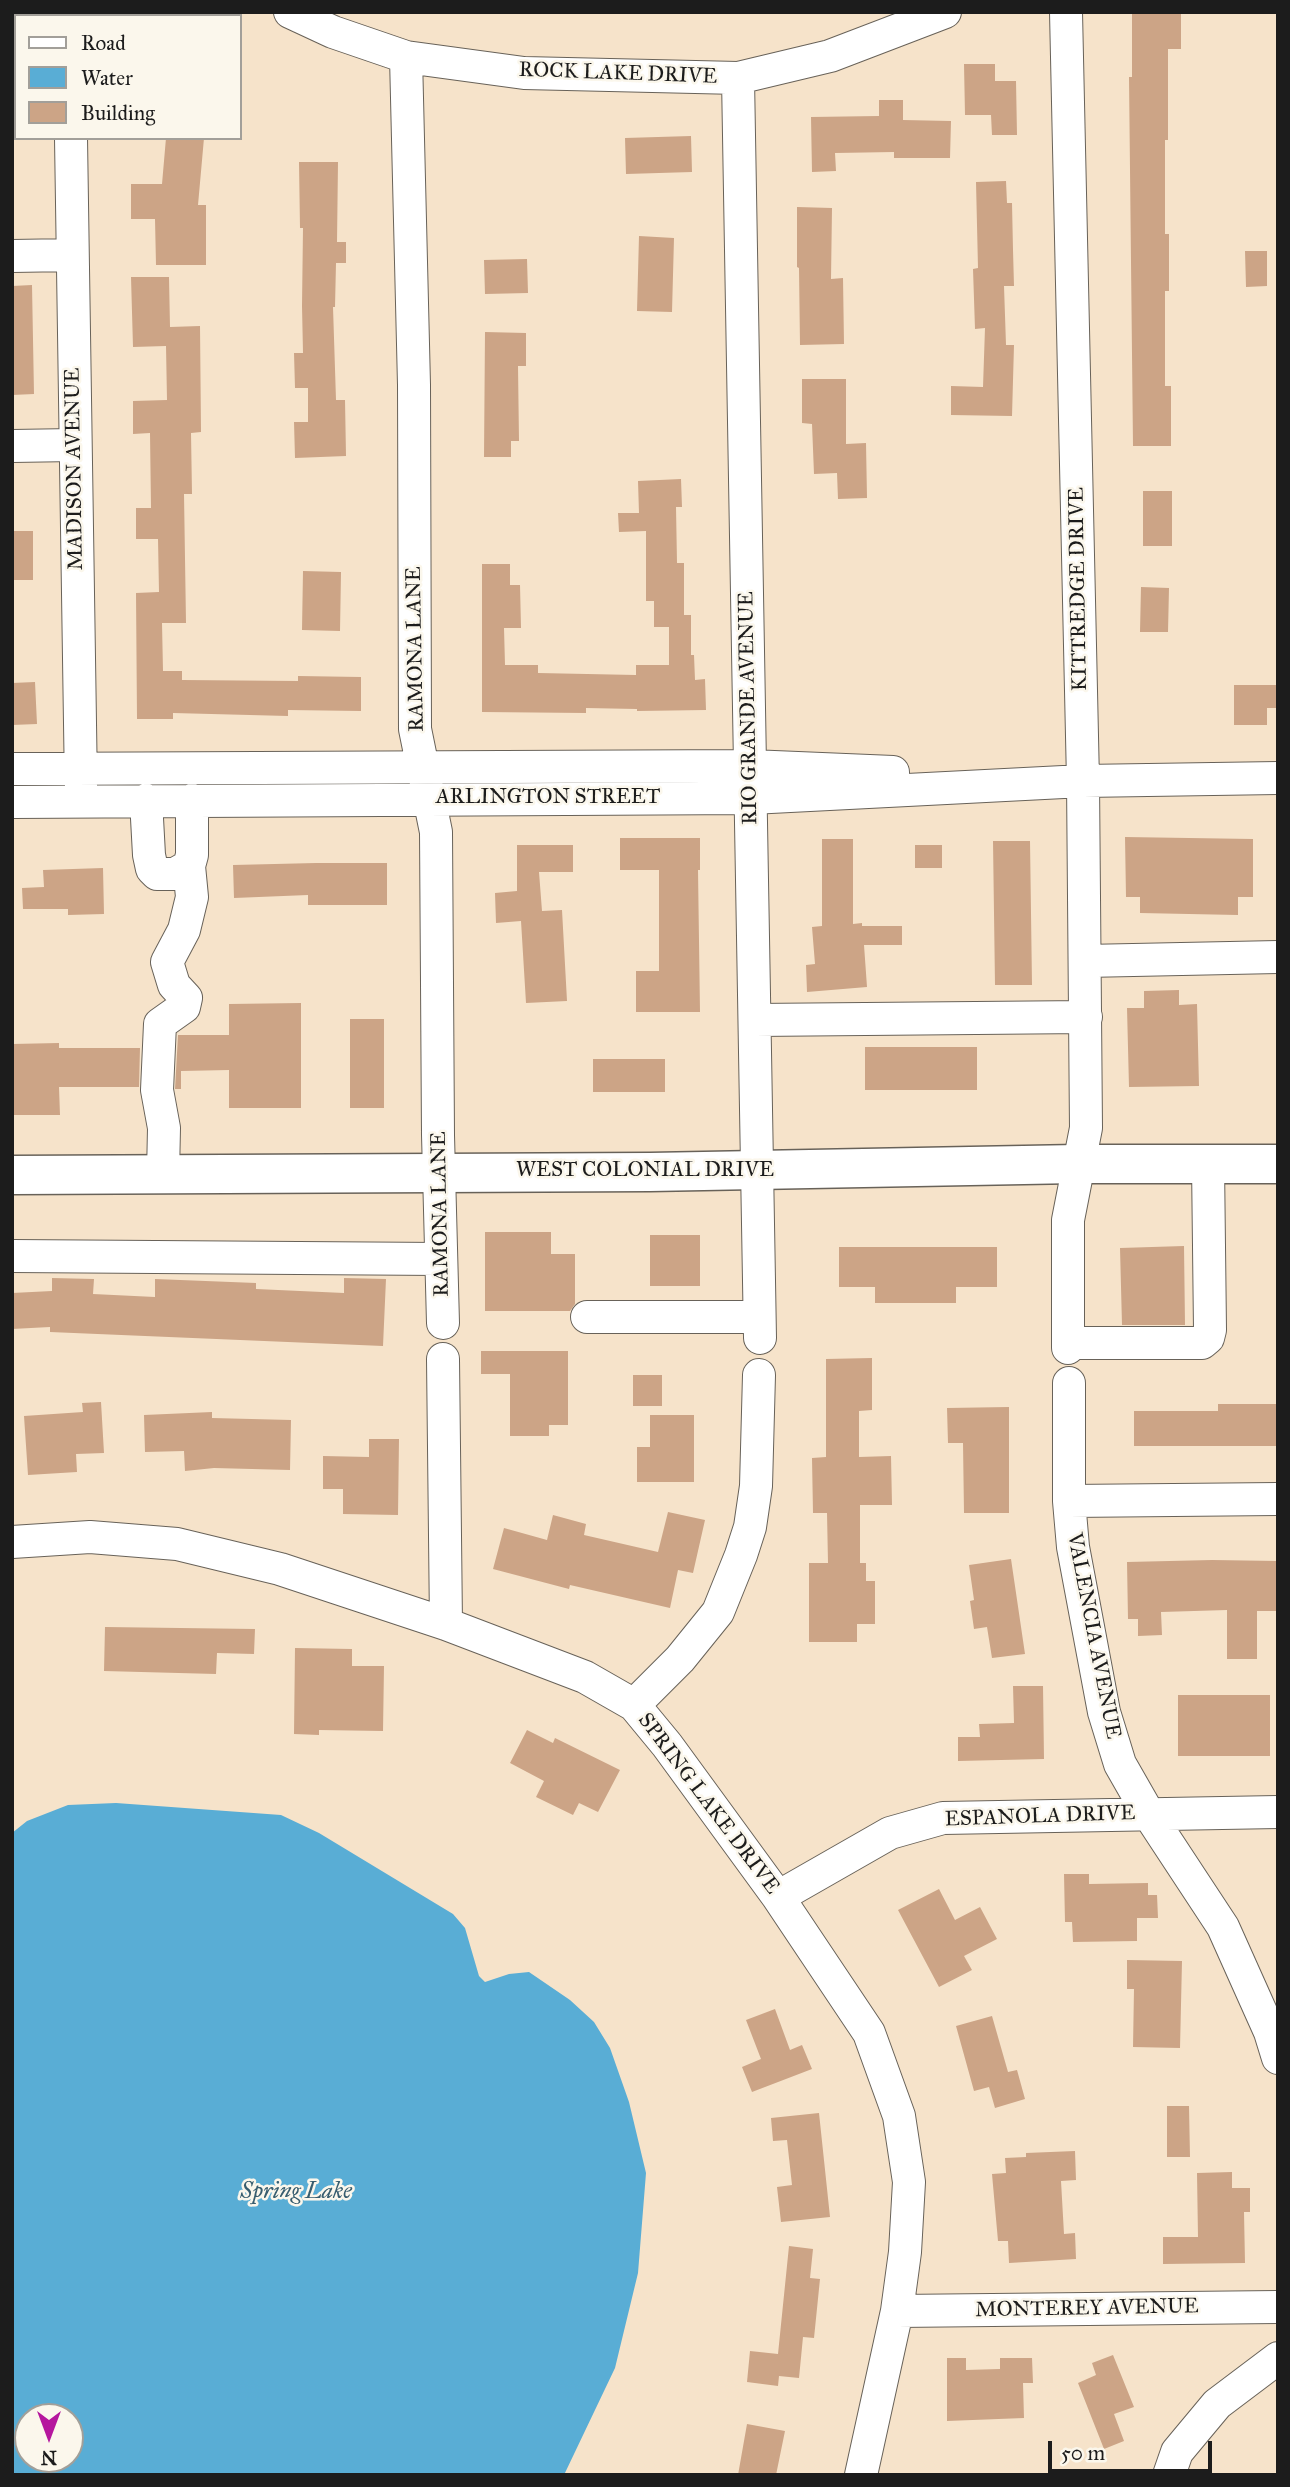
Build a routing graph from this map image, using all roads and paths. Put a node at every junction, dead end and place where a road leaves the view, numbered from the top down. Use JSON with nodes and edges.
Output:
{"nodes":[{"id":1,"x":290,"y":12,"type":"edge"},
{"id":2,"x":945,"y":12,"type":"edge"},
{"id":3,"x":1066,"y":12,"type":"edge"},
{"id":4,"x":406,"y":57,"type":"junction"},
{"id":5,"x":738,"y":78,"type":"junction"},
{"id":6,"x":71,"y":140,"type":"edge"},
{"id":7,"x":72,"y":255,"type":"junction"},
{"id":8,"x":12,"y":256,"type":"edge"},
{"id":9,"x":74,"y":445,"type":"junction"},
{"id":10,"x":12,"y":446,"type":"edge"},
{"id":11,"x":422,"y":766,"type":"junction"},
{"id":12,"x":750,"y":766,"type":"junction"},
{"id":13,"x":80,"y":768,"type":"junction"},
{"id":14,"x":12,"y":769,"type":"edge"},
{"id":15,"x":1278,"y":778,"type":"edge"},
{"id":16,"x":1083,"y":781,"type":"junction"},
{"id":17,"x":429,"y":798,"type":"junction"},
{"id":18,"x":751,"y":798,"type":"junction"},
{"id":19,"x":146,"y":800,"type":"junction"},
{"id":20,"x":192,"y":800,"type":"junction"},
{"id":21,"x":81,"y":801,"type":"junction"},
{"id":22,"x":12,"y":802,"type":"edge"},
{"id":23,"x":189,"y":866,"type":"junction"},
{"id":24,"x":1278,"y":957,"type":"edge"},
{"id":25,"x":1085,"y":961,"type":"junction"},
{"id":26,"x":1086,"y":1017,"type":"junction"},
{"id":27,"x":755,"y":1020,"type":"junction"},
{"id":28,"x":1208,"y":1163,"type":"junction"},
{"id":29,"x":1077,"y":1164,"type":"junction"},
{"id":30,"x":1278,"y":1164,"type":"edge"},
{"id":31,"x":757,"y":1171,"type":"junction"},
{"id":32,"x":440,"y":1173,"type":"junction"},
{"id":33,"x":163,"y":1174,"type":"junction"},
{"id":34,"x":12,"y":1175,"type":"edge"},
{"id":35,"x":12,"y":1256,"type":"edge"},
{"id":36,"x":441,"y":1259,"type":"junction"},
{"id":37,"x":587,"y":1317,"type":"dead end"},
{"id":38,"x":443,"y":1323,"type":"dead end"},
{"id":39,"x":443,"y":1359,"type":"dead end"},
{"id":40,"x":759,"y":1375,"type":"dead end"},
{"id":41,"x":1069,"y":1383,"type":"dead end"},
{"id":42,"x":1278,"y":1499,"type":"edge"},
{"id":43,"x":1069,"y":1501,"type":"junction"},
{"id":44,"x":12,"y":1542,"type":"edge"},
{"id":45,"x":446,"y":1624,"type":"junction"},
{"id":46,"x":634,"y":1705,"type":"junction"},
{"id":47,"x":1278,"y":1812,"type":"edge"},
{"id":48,"x":1148,"y":1813,"type":"junction"},
{"id":49,"x":778,"y":1897,"type":"junction"},
{"id":50,"x":1278,"y":2058,"type":"edge"},
{"id":51,"x":1278,"y":2307,"type":"edge"},
{"id":52,"x":897,"y":2311,"type":"junction"},
{"id":53,"x":1278,"y":2358,"type":"edge"},
{"id":54,"x":861,"y":2475,"type":"edge"},
{"id":55,"x":1169,"y":2475,"type":"edge"}],
"edges":[{"from":1,"to":4,"type":"street","name":"ROCK LAKE DRIVE"},
{"from":2,"to":5,"type":"street","name":"ROCK LAKE DRIVE"},
{"from":3,"to":16,"type":"street","name":"KITTREDGE DRIVE"},
{"from":4,"to":5,"type":"street","name":"ROCK LAKE DRIVE"},
{"from":4,"to":11,"type":"street","name":"RAMONA LANE"},
{"from":5,"to":12,"type":"street","name":"RIO GRANDE AVENUE"},
{"from":6,"to":7,"type":"street","name":"MADISON AVENUE"},
{"from":7,"to":8,"type":"street"},
{"from":7,"to":9,"type":"street","name":"MADISON AVENUE"},
{"from":9,"to":10,"type":"street"},
{"from":9,"to":13,"type":"street","name":"MADISON AVENUE"},
{"from":11,"to":12,"type":"street","name":"ARLINGTON STREET"},
{"from":11,"to":13,"type":"street","name":"ARLINGTON STREET"},
{"from":11,"to":17,"type":"street","name":"RAMONA LANE"},
{"from":12,"to":16,"type":"street","name":"ARLINGTON STREET"},
{"from":12,"to":18,"type":"street","name":"RIO GRANDE AVENUE"},
{"from":13,"to":14,"type":"street","name":"ARLINGTON STREET"},
{"from":13,"to":21,"type":"street","name":"MADISON AVENUE"},
{"from":15,"to":16,"type":"street","name":"ARLINGTON STREET"},
{"from":16,"to":18,"type":"street","name":"ARLINGTON STREET"},
{"from":16,"to":25,"type":"street","name":"KITTREDGE DRIVE"},
{"from":17,"to":18,"type":"street","name":"ARLINGTON STREET"},
{"from":17,"to":20,"type":"street","name":"ARLINGTON STREET"},
{"from":17,"to":32,"type":"street","name":"RAMONA LANE"},
{"from":18,"to":27,"type":"street","name":"RIO GRANDE AVENUE"},
{"from":19,"to":20,"type":"street","name":"ARLINGTON STREET"},
{"from":19,"to":21,"type":"street","name":"ARLINGTON STREET"},
{"from":19,"to":23,"type":"street"},
{"from":20,"to":23,"type":"street"},
{"from":21,"to":22,"type":"street","name":"ARLINGTON STREET"},
{"from":23,"to":33,"type":"street"},
{"from":24,"to":25,"type":"street"},
{"from":25,"to":26,"type":"street","name":"KITTREDGE DRIVE"},
{"from":26,"to":27,"type":"street"},
{"from":26,"to":29,"type":"street","name":"KITTREDGE DRIVE"},
{"from":27,"to":31,"type":"street","name":"RIO GRANDE AVENUE"},
{"from":28,"to":29,"type":"highway","name":"WEST COLONIAL DRIVE"},
{"from":28,"to":29,"type":"street"},
{"from":28,"to":30,"type":"highway","name":"WEST COLONIAL DRIVE"},
{"from":29,"to":31,"type":"highway","name":"WEST COLONIAL DRIVE"},
{"from":31,"to":32,"type":"highway","name":"WEST COLONIAL DRIVE"},
{"from":31,"to":37,"type":"street","name":"RIO GRANDE AVENUE"},
{"from":32,"to":33,"type":"highway","name":"WEST COLONIAL DRIVE"},
{"from":32,"to":36,"type":"street","name":"RAMONA LANE"},
{"from":33,"to":34,"type":"highway","name":"WEST COLONIAL DRIVE"},
{"from":35,"to":36,"type":"street"},
{"from":36,"to":38,"type":"street","name":"RAMONA LANE"},
{"from":39,"to":45,"type":"street"},
{"from":40,"to":46,"type":"street"},
{"from":41,"to":43,"type":"street","name":"VALENCIA AVENUE"},
{"from":42,"to":43,"type":"street"},
{"from":43,"to":48,"type":"street","name":"VALENCIA AVENUE"},
{"from":44,"to":45,"type":"street","name":"SPRING LAKE DRIVE"},
{"from":45,"to":46,"type":"street","name":"SPRING LAKE DRIVE"},
{"from":46,"to":49,"type":"street","name":"SPRING LAKE DRIVE"},
{"from":47,"to":48,"type":"street","name":"ESPANOLA DRIVE"},
{"from":48,"to":49,"type":"street","name":"ESPANOLA DRIVE"},
{"from":48,"to":50,"type":"street","name":"VALENCIA AVENUE"},
{"from":49,"to":52,"type":"street","name":"SPRING LAKE DRIVE"},
{"from":51,"to":52,"type":"street","name":"MONTEREY AVENUE"},
{"from":52,"to":54,"type":"street","name":"SPRING LAKE DRIVE"},
{"from":53,"to":55,"type":"street"}]}
